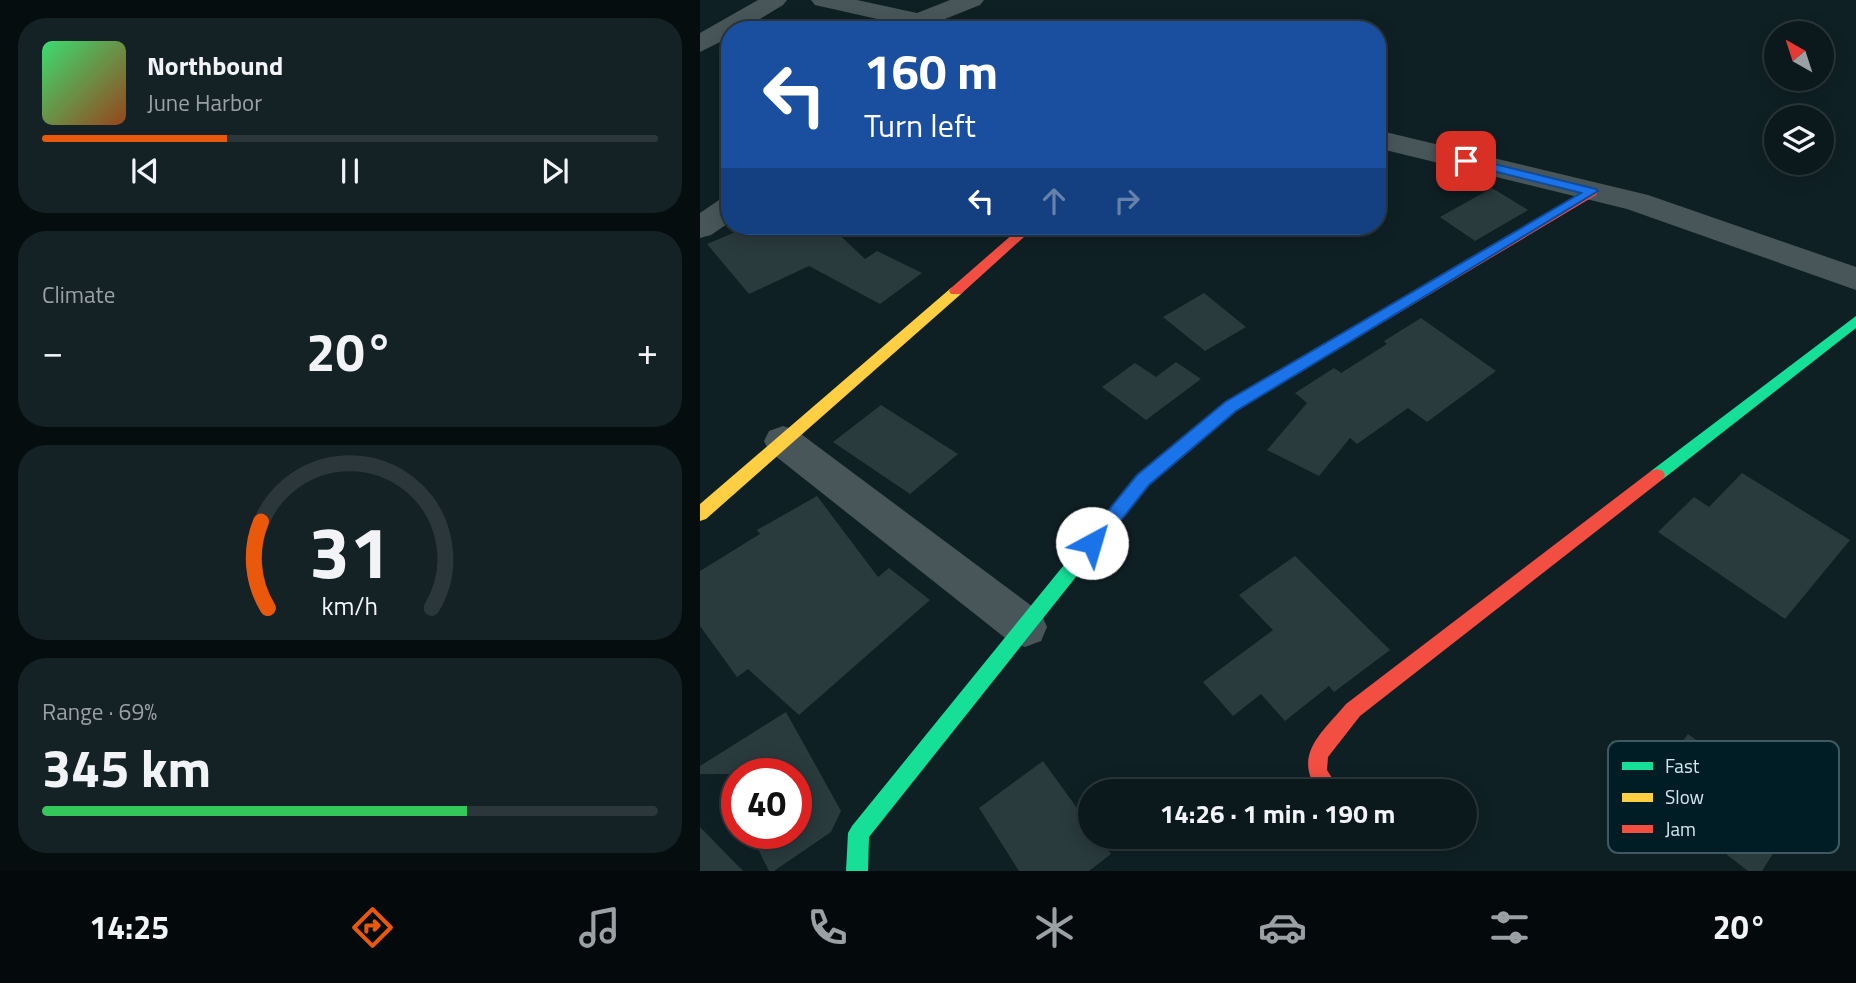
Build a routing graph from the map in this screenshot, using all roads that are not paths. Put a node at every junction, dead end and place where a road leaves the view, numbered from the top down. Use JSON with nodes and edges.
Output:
{"nodes":[{"id":1,"x":775,"y":0,"type":"edge"},
{"id":2,"x":823,"y":0,"type":"edge"},
{"id":3,"x":972,"y":0,"type":"edge"},
{"id":4,"x":920,"y":20,"type":"junction"},
{"id":5,"x":739,"y":21,"type":"edge"},
{"id":6,"x":924,"y":21,"type":"edge"},
{"id":7,"x":721,"y":32,"type":"edge"},
{"id":8,"x":700,"y":44,"type":"edge"},
{"id":9,"x":1386,"y":141,"type":"edge"},
{"id":10,"x":1592,"y":191,"type":"junction"},
{"id":11,"x":721,"y":213,"type":"edge"},
{"id":12,"x":700,"y":228,"type":"edge"},
{"id":13,"x":1020,"y":235,"type":"edge"},
{"id":14,"x":1856,"y":279,"type":"edge"},
{"id":15,"x":1856,"y":321,"type":"edge"},
{"id":16,"x":782,"y":441,"type":"junction"},
{"id":17,"x":700,"y":514,"type":"edge"},
{"id":18,"x":1025,"y":626,"type":"junction"},
{"id":19,"x":1321,"y":779,"type":"edge"},
{"id":20,"x":857,"y":871,"type":"edge"}],
"edges":[{"from":1,"to":5,"type":"street"},
{"from":2,"to":4,"type":"street"},
{"from":3,"to":4,"type":"street"},
{"from":4,"to":6,"type":"street"},
{"from":7,"to":8,"type":"street"},
{"from":9,"to":10,"type":"street"},
{"from":10,"to":14,"type":"street"},
{"from":10,"to":18,"type":"street"},
{"from":11,"to":12,"type":"street"},
{"from":13,"to":16,"type":"street"},
{"from":15,"to":19,"type":"street"},
{"from":16,"to":17,"type":"street"},
{"from":16,"to":18,"type":"street"},
{"from":18,"to":20,"type":"street"}]}
